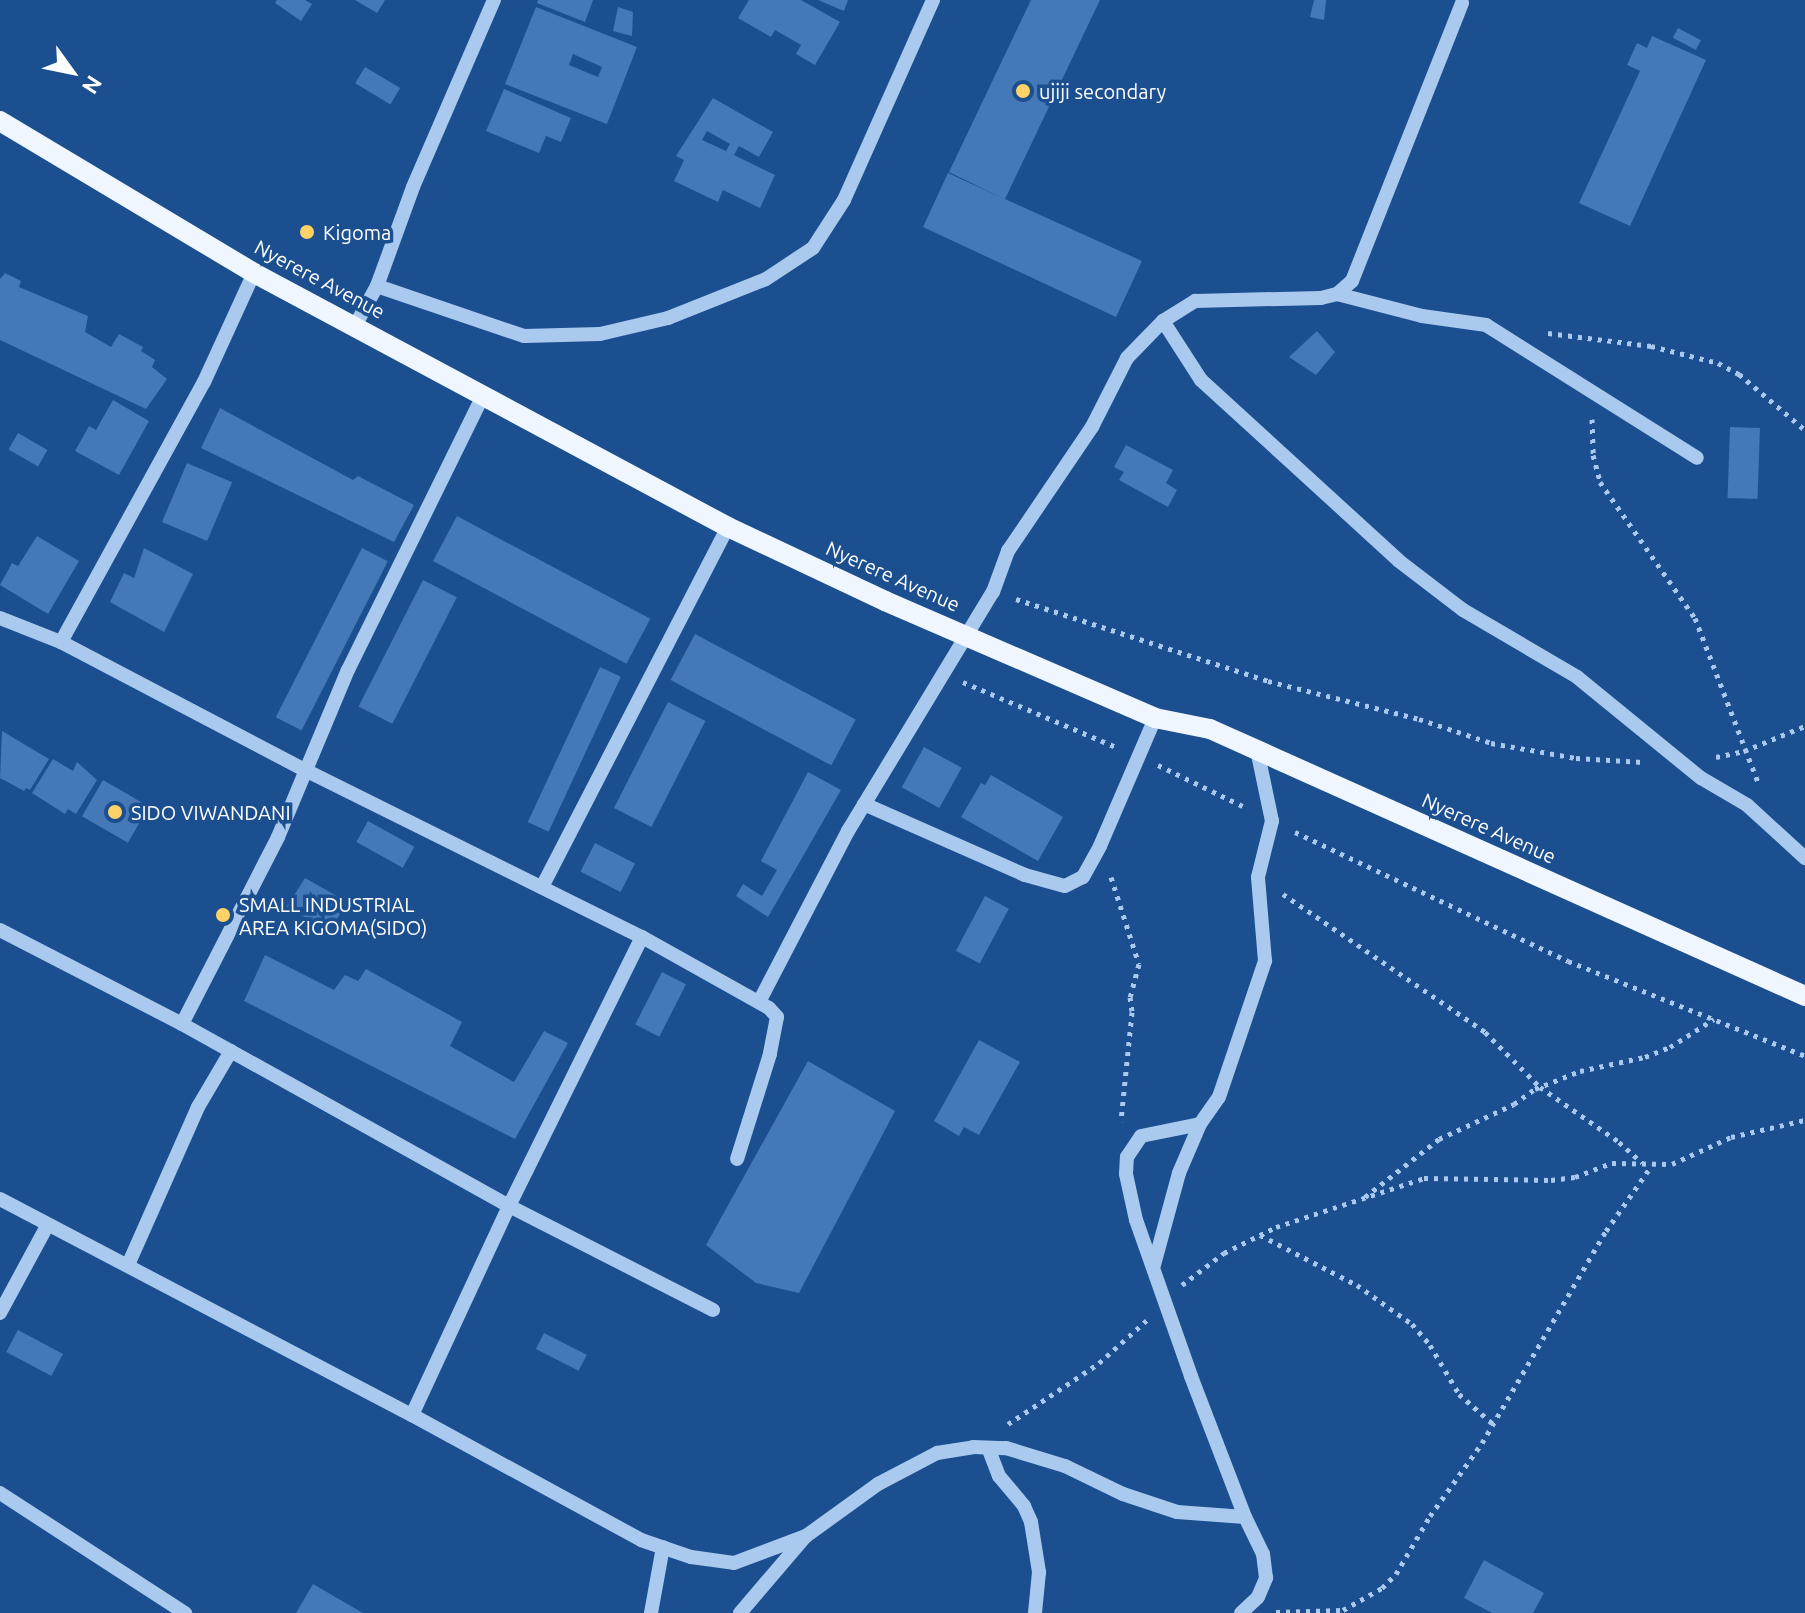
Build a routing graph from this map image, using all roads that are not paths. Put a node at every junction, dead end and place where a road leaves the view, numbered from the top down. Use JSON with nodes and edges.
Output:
{"nodes":[{"id":1,"x":494,"y":0,"type":"edge"},
{"id":2,"x":933,"y":0,"type":"edge"},
{"id":3,"x":1462,"y":3,"type":"dead end"},
{"id":4,"x":0,"y":121,"type":"edge"},
{"id":5,"x":254,"y":273,"type":"junction"},
{"id":6,"x":377,"y":286,"type":"junction"},
{"id":7,"x":1337,"y":294,"type":"junction"},
{"id":8,"x":1163,"y":321,"type":"junction"},
{"id":9,"x":356,"y":324,"type":"junction"},
{"id":10,"x":484,"y":394,"type":"junction"},
{"id":11,"x":1697,"y":458,"type":"dead end"},
{"id":12,"x":728,"y":527,"type":"junction"},
{"id":13,"x":0,"y":618,"type":"edge"},
{"id":14,"x":966,"y":634,"type":"junction"},
{"id":15,"x":61,"y":642,"type":"junction"},
{"id":16,"x":1155,"y":718,"type":"junction"},
{"id":17,"x":1257,"y":750,"type":"junction"},
{"id":18,"x":307,"y":771,"type":"junction"},
{"id":19,"x":864,"y":804,"type":"junction"},
{"id":20,"x":1805,"y":858,"type":"edge"},
{"id":21,"x":542,"y":887,"type":"junction"},
{"id":22,"x":0,"y":930,"type":"edge"},
{"id":23,"x":642,"y":937,"type":"junction"},
{"id":24,"x":1805,"y":996,"type":"edge"},
{"id":25,"x":759,"y":1002,"type":"junction"},
{"id":26,"x":182,"y":1024,"type":"junction"},
{"id":27,"x":231,"y":1051,"type":"junction"},
{"id":28,"x":1200,"y":1124,"type":"junction"},
{"id":29,"x":737,"y":1159,"type":"dead end"},
{"id":30,"x":0,"y":1199,"type":"edge"},
{"id":31,"x":509,"y":1206,"type":"junction"},
{"id":32,"x":47,"y":1226,"type":"junction"},
{"id":33,"x":128,"y":1265,"type":"junction"},
{"id":34,"x":1154,"y":1265,"type":"junction"},
{"id":35,"x":713,"y":1310,"type":"dead end"},
{"id":36,"x":0,"y":1313,"type":"edge"},
{"id":37,"x":412,"y":1415,"type":"junction"},
{"id":38,"x":989,"y":1450,"type":"junction"},
{"id":39,"x":0,"y":1493,"type":"edge"},
{"id":40,"x":1245,"y":1517,"type":"junction"},
{"id":41,"x":806,"y":1536,"type":"junction"},
{"id":42,"x":663,"y":1547,"type":"junction"},
{"id":43,"x":185,"y":1613,"type":"edge"},
{"id":44,"x":651,"y":1613,"type":"edge"},
{"id":45,"x":740,"y":1613,"type":"edge"},
{"id":46,"x":1035,"y":1613,"type":"edge"},
{"id":47,"x":1241,"y":1613,"type":"edge"}],
"edges":[{"from":1,"to":6,"type":"street"},
{"from":2,"to":6,"type":"street"},
{"from":3,"to":7,"type":"street"},
{"from":4,"to":5,"type":"main road","name":"Nyerere Avenue"},
{"from":5,"to":9,"type":"main road","name":"Nyerere Avenue"},
{"from":5,"to":15,"type":"street"},
{"from":6,"to":9,"type":"street"},
{"from":7,"to":8,"type":"street"},
{"from":7,"to":11,"type":"street"},
{"from":8,"to":14,"type":"street"},
{"from":8,"to":20,"type":"street"},
{"from":9,"to":10,"type":"main road","name":"Nyerere Avenue"},
{"from":10,"to":12,"type":"main road","name":"Nyerere Avenue"},
{"from":10,"to":18,"type":"street"},
{"from":12,"to":14,"type":"main road","name":"Nyerere Avenue"},
{"from":12,"to":21,"type":"street"},
{"from":13,"to":15,"type":"street"},
{"from":14,"to":16,"type":"main road","name":"Nyerere Avenue"},
{"from":14,"to":19,"type":"street"},
{"from":15,"to":18,"type":"street"},
{"from":16,"to":17,"type":"main road","name":"Nyerere Avenue"},
{"from":16,"to":19,"type":"street"},
{"from":17,"to":24,"type":"main road","name":"Nyerere Avenue"},
{"from":17,"to":28,"type":"street"},
{"from":18,"to":21,"type":"street"},
{"from":18,"to":26,"type":"street"},
{"from":19,"to":25,"type":"street"},
{"from":21,"to":23,"type":"street"},
{"from":22,"to":26,"type":"street"},
{"from":23,"to":25,"type":"street"},
{"from":23,"to":31,"type":"street"},
{"from":25,"to":29,"type":"street"},
{"from":26,"to":27,"type":"street"},
{"from":27,"to":31,"type":"street"},
{"from":27,"to":33,"type":"street"},
{"from":28,"to":34,"type":"street"},
{"from":28,"to":34,"type":"street"},
{"from":30,"to":32,"type":"street"},
{"from":31,"to":35,"type":"street"},
{"from":31,"to":37,"type":"street"},
{"from":32,"to":33,"type":"street"},
{"from":32,"to":36,"type":"street"},
{"from":33,"to":37,"type":"street"},
{"from":34,"to":40,"type":"street"},
{"from":37,"to":42,"type":"street"},
{"from":38,"to":40,"type":"street"},
{"from":38,"to":41,"type":"street"},
{"from":38,"to":46,"type":"street"},
{"from":39,"to":43,"type":"street"},
{"from":40,"to":47,"type":"street"},
{"from":41,"to":42,"type":"street"},
{"from":41,"to":45,"type":"street"},
{"from":42,"to":44,"type":"street"}]}
